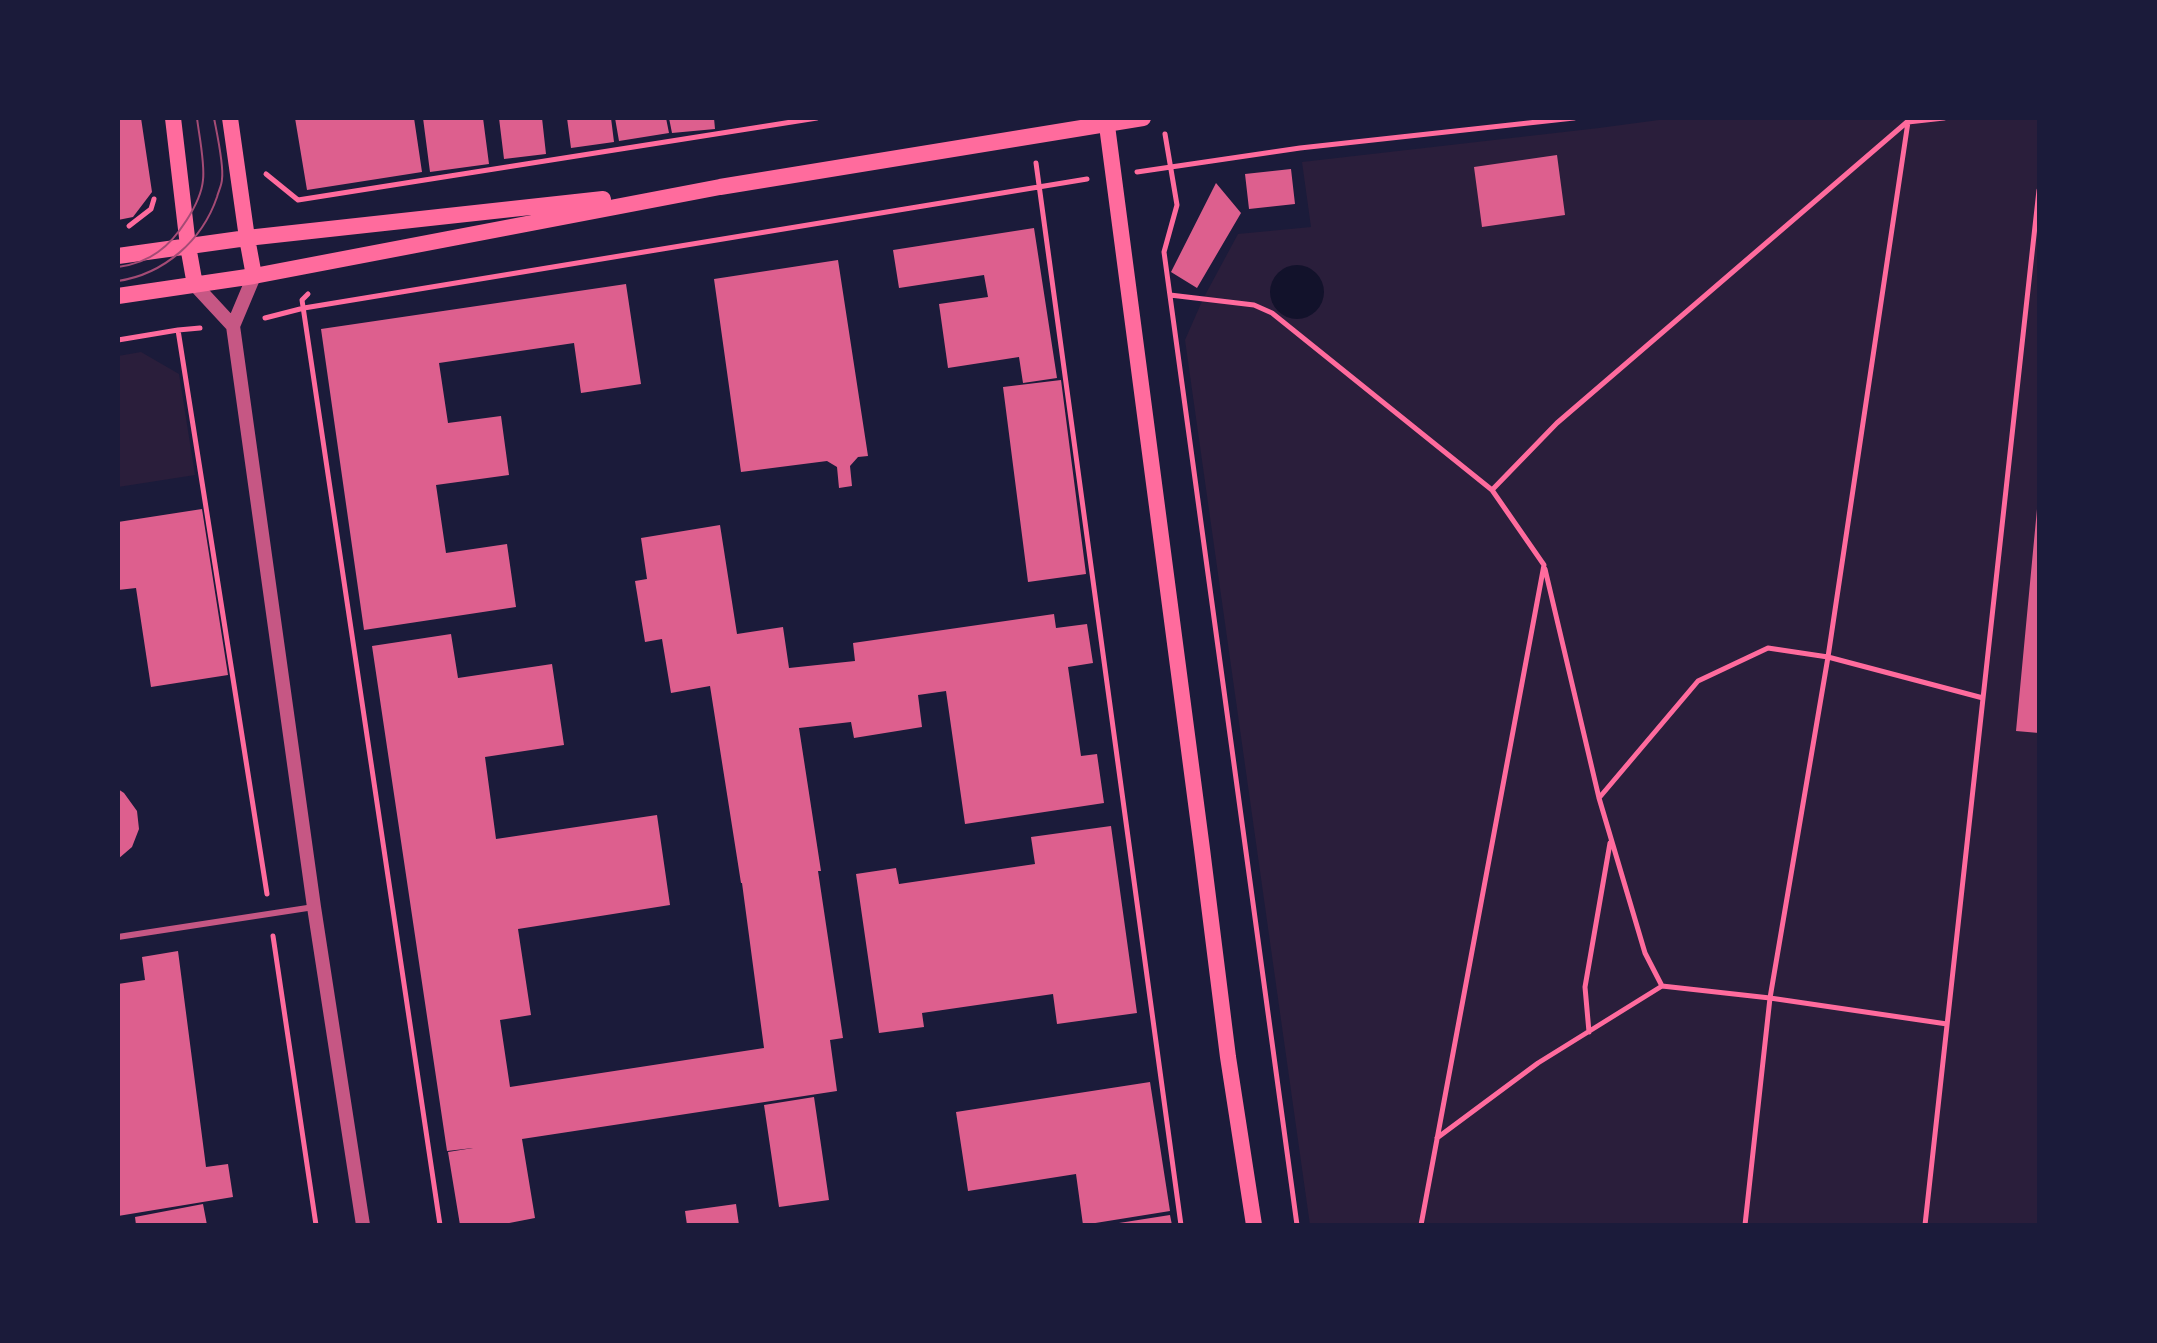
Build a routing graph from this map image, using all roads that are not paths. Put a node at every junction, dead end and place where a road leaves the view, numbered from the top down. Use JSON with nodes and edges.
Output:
{"nodes":[{"id":1,"x":173,"y":118,"type":"edge"},
{"id":2,"x":230,"y":118,"type":"edge"},
{"id":3,"x":1143,"y":118,"type":"edge"},
{"id":4,"x":1106,"y":121,"type":"edge"},
{"id":5,"x":720,"y":187,"type":"junction"},
{"id":6,"x":247,"y":238,"type":"junction"},
{"id":7,"x":188,"y":246,"type":"junction"},
{"id":8,"x":118,"y":256,"type":"edge"},
{"id":9,"x":254,"y":276,"type":"junction"},
{"id":10,"x":195,"y":285,"type":"junction"},
{"id":11,"x":118,"y":296,"type":"edge"},
{"id":12,"x":233,"y":326,"type":"junction"},
{"id":13,"x":314,"y":907,"type":"junction"},
{"id":14,"x":118,"y":937,"type":"edge"},
{"id":15,"x":363,"y":1225,"type":"edge"},
{"id":16,"x":1254,"y":1225,"type":"edge"}],
"edges":[{"from":1,"to":7,"type":"main road"},
{"from":2,"to":6,"type":"main road"},
{"from":3,"to":4,"type":"main road"},
{"from":4,"to":5,"type":"main road"},
{"from":4,"to":16,"type":"main road"},
{"from":5,"to":6,"type":"main road"},
{"from":5,"to":9,"type":"main road"},
{"from":6,"to":7,"type":"main road"},
{"from":6,"to":9,"type":"main road"},
{"from":7,"to":8,"type":"main road"},
{"from":7,"to":10,"type":"main road"},
{"from":9,"to":10,"type":"main road"},
{"from":9,"to":12,"type":"street"},
{"from":10,"to":11,"type":"main road"},
{"from":10,"to":12,"type":"street"},
{"from":12,"to":13,"type":"street"},
{"from":13,"to":14,"type":"lane"},
{"from":13,"to":15,"type":"street"}]}
